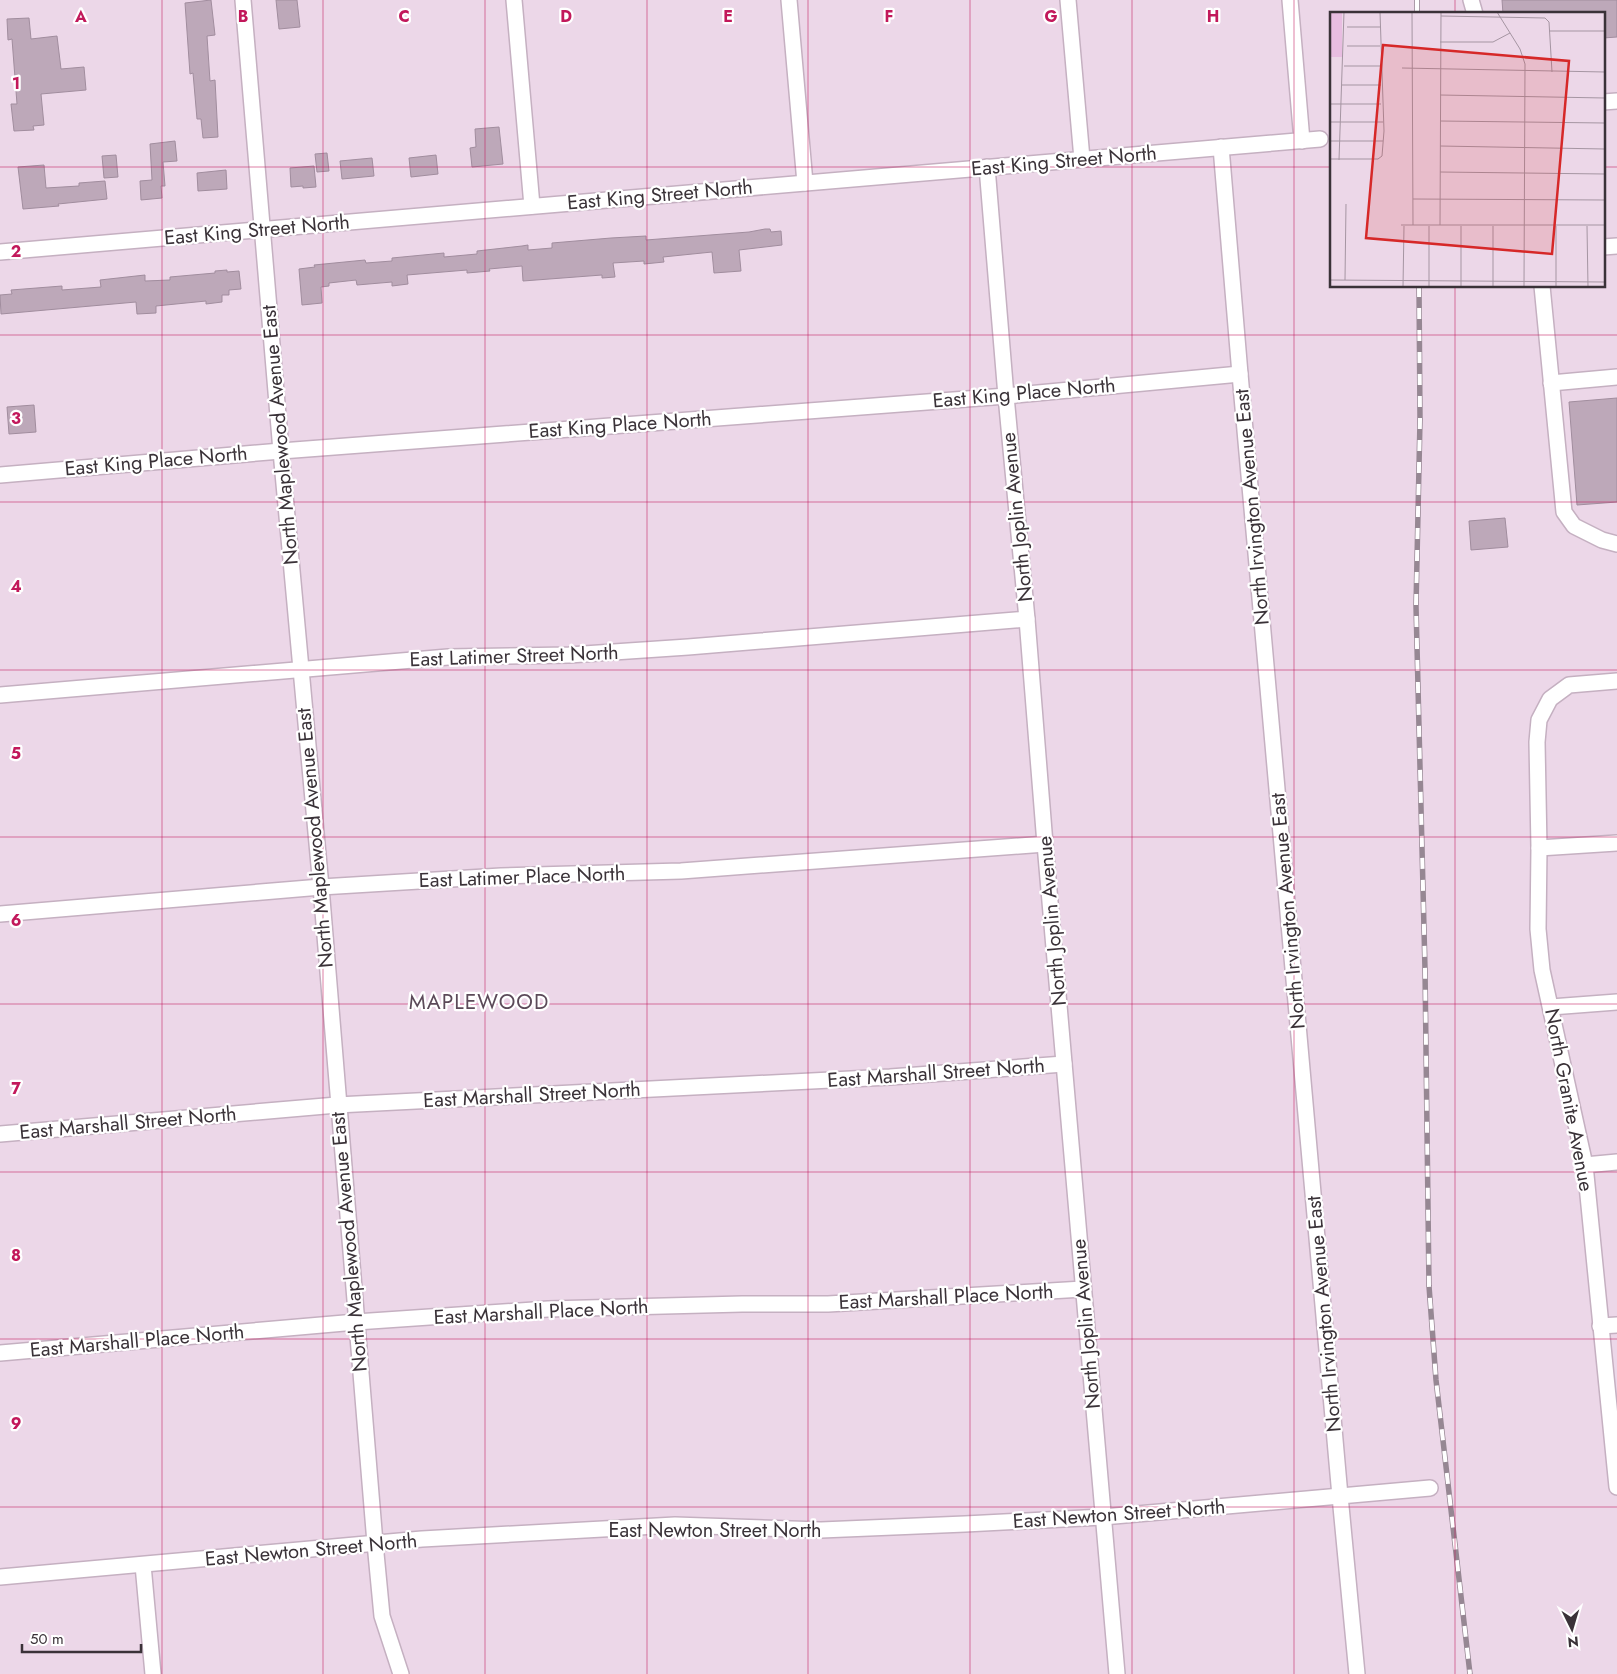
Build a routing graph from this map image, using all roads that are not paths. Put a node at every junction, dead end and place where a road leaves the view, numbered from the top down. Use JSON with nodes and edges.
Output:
{"nodes":[{"id":1,"x":243,"y":0,"type":"edge"},
{"id":2,"x":514,"y":0,"type":"edge"},
{"id":3,"x":789,"y":0,"type":"edge"},
{"id":4,"x":1068,"y":0,"type":"edge"},
{"id":5,"x":1290,"y":0,"type":"edge"},
{"id":6,"x":1617,"y":101,"type":"edge"},
{"id":7,"x":1604,"y":102,"type":"edge"},
{"id":8,"x":1320,"y":139,"type":"dead end"},
{"id":9,"x":1302,"y":140,"type":"junction"},
{"id":10,"x":1222,"y":147,"type":"junction"},
{"id":11,"x":1082,"y":159,"type":"junction"},
{"id":12,"x":987,"y":167,"type":"junction"},
{"id":13,"x":805,"y":183,"type":"junction"},
{"id":14,"x":532,"y":206,"type":"junction"},
{"id":15,"x":263,"y":229,"type":"junction"},
{"id":16,"x":1617,"y":246,"type":"edge"},
{"id":17,"x":1604,"y":247,"type":"edge"},
{"id":18,"x":0,"y":252,"type":"edge"},
{"id":19,"x":1542,"y":288,"type":"edge"},
{"id":20,"x":1240,"y":374,"type":"junction"},
{"id":21,"x":1617,"y":377,"type":"edge"},
{"id":22,"x":1551,"y":383,"type":"junction"},
{"id":23,"x":1006,"y":396,"type":"junction"},
{"id":24,"x":281,"y":451,"type":"junction"},
{"id":25,"x":0,"y":475,"type":"edge"},
{"id":26,"x":1617,"y":544,"type":"edge"},
{"id":27,"x":1027,"y":618,"type":"junction"},
{"id":28,"x":300,"y":669,"type":"junction"},
{"id":29,"x":1617,"y":681,"type":"edge"},
{"id":30,"x":0,"y":695,"type":"edge"},
{"id":31,"x":1617,"y":843,"type":"edge"},
{"id":32,"x":1045,"y":844,"type":"junction"},
{"id":33,"x":1539,"y":848,"type":"junction"},
{"id":34,"x":321,"y":887,"type":"junction"},
{"id":35,"x":0,"y":914,"type":"edge"},
{"id":36,"x":1617,"y":1002,"type":"edge"},
{"id":37,"x":1551,"y":1007,"type":"junction"},
{"id":38,"x":1064,"y":1064,"type":"junction"},
{"id":39,"x":338,"y":1105,"type":"junction"},
{"id":40,"x":0,"y":1134,"type":"edge"},
{"id":41,"x":1617,"y":1162,"type":"edge"},
{"id":42,"x":1585,"y":1165,"type":"junction"},
{"id":43,"x":1083,"y":1289,"type":"junction"},
{"id":44,"x":356,"y":1322,"type":"junction"},
{"id":45,"x":1617,"y":1324,"type":"edge"},
{"id":46,"x":1600,"y":1326,"type":"junction"},
{"id":47,"x":0,"y":1353,"type":"edge"},
{"id":48,"x":1617,"y":1486,"type":"edge"},
{"id":49,"x":1430,"y":1488,"type":"dead end"},
{"id":50,"x":1340,"y":1496,"type":"junction"},
{"id":51,"x":1103,"y":1517,"type":"junction"},
{"id":52,"x":375,"y":1543,"type":"junction"},
{"id":53,"x":143,"y":1565,"type":"junction"},
{"id":54,"x":0,"y":1577,"type":"edge"},
{"id":55,"x":153,"y":1674,"type":"edge"},
{"id":56,"x":401,"y":1674,"type":"edge"},
{"id":57,"x":1117,"y":1674,"type":"edge"},
{"id":58,"x":1357,"y":1674,"type":"edge"}],
"edges":[{"from":1,"to":15,"type":"street","name":"North Maplewood Avenue East"},
{"from":2,"to":14,"type":"street"},
{"from":3,"to":13,"type":"street"},
{"from":4,"to":11,"type":"street"},
{"from":5,"to":9,"type":"street"},
{"from":6,"to":7,"type":"street"},
{"from":8,"to":9,"type":"street","name":"East King Street North"},
{"from":9,"to":10,"type":"street","name":"East King Street North"},
{"from":10,"to":11,"type":"street","name":"East King Street North"},
{"from":10,"to":20,"type":"street","name":"North Irvington Avenue East"},
{"from":11,"to":12,"type":"street","name":"East King Street North"},
{"from":12,"to":13,"type":"street","name":"East King Street North"},
{"from":12,"to":23,"type":"street","name":"North Joplin Avenue"},
{"from":13,"to":14,"type":"street","name":"East King Street North"},
{"from":14,"to":15,"type":"street","name":"East King Street North"},
{"from":15,"to":18,"type":"street","name":"East King Street North"},
{"from":15,"to":24,"type":"street","name":"North Maplewood Avenue East"},
{"from":16,"to":17,"type":"street"},
{"from":19,"to":22,"type":"street"},
{"from":20,"to":23,"type":"street","name":"East King Place North"},
{"from":20,"to":50,"type":"street","name":"North Irvington Avenue East"},
{"from":21,"to":22,"type":"street"},
{"from":22,"to":26,"type":"street"},
{"from":23,"to":24,"type":"street","name":"East King Place North"},
{"from":23,"to":27,"type":"street","name":"North Joplin Avenue"},
{"from":24,"to":25,"type":"street","name":"East King Place North"},
{"from":24,"to":28,"type":"street","name":"North Maplewood Avenue East"},
{"from":27,"to":28,"type":"street","name":"East Latimer Street North"},
{"from":27,"to":32,"type":"street","name":"North Joplin Avenue"},
{"from":28,"to":30,"type":"street","name":"East Latimer Street North"},
{"from":28,"to":34,"type":"street","name":"North Maplewood Avenue East"},
{"from":29,"to":33,"type":"street","name":"North Granite Avenue"},
{"from":31,"to":33,"type":"street"},
{"from":32,"to":34,"type":"street","name":"East Latimer Place North"},
{"from":32,"to":38,"type":"street","name":"North Joplin Avenue"},
{"from":33,"to":37,"type":"street","name":"North Granite Avenue"},
{"from":34,"to":35,"type":"street","name":"East Latimer Place North"},
{"from":34,"to":39,"type":"street","name":"North Maplewood Avenue East"},
{"from":36,"to":37,"type":"street"},
{"from":37,"to":42,"type":"street","name":"North Granite Avenue"},
{"from":38,"to":39,"type":"street","name":"East Marshall Street North"},
{"from":38,"to":43,"type":"street","name":"North Joplin Avenue"},
{"from":39,"to":40,"type":"street","name":"East Marshall Street North"},
{"from":39,"to":44,"type":"street","name":"North Maplewood Avenue East"},
{"from":41,"to":42,"type":"street"},
{"from":42,"to":46,"type":"street","name":"North Granite Avenue"},
{"from":43,"to":44,"type":"street","name":"East Marshall Place North"},
{"from":43,"to":51,"type":"street","name":"North Joplin Avenue"},
{"from":44,"to":47,"type":"street","name":"East Marshall Place North"},
{"from":44,"to":52,"type":"street","name":"North Maplewood Avenue East"},
{"from":45,"to":46,"type":"street"},
{"from":46,"to":48,"type":"street","name":"North Granite Avenue"},
{"from":49,"to":50,"type":"street","name":"East Newton Street North"},
{"from":50,"to":51,"type":"street","name":"East Newton Street North"},
{"from":50,"to":58,"type":"street","name":"North Irvington Avenue East"},
{"from":51,"to":52,"type":"street","name":"East Newton Street North"},
{"from":51,"to":57,"type":"street","name":"North Joplin Avenue"},
{"from":52,"to":53,"type":"street","name":"East Newton Street North"},
{"from":52,"to":56,"type":"street","name":"North Maplewood Avenue East"},
{"from":53,"to":54,"type":"street","name":"East Newton Street North"},
{"from":53,"to":55,"type":"street"}]}
